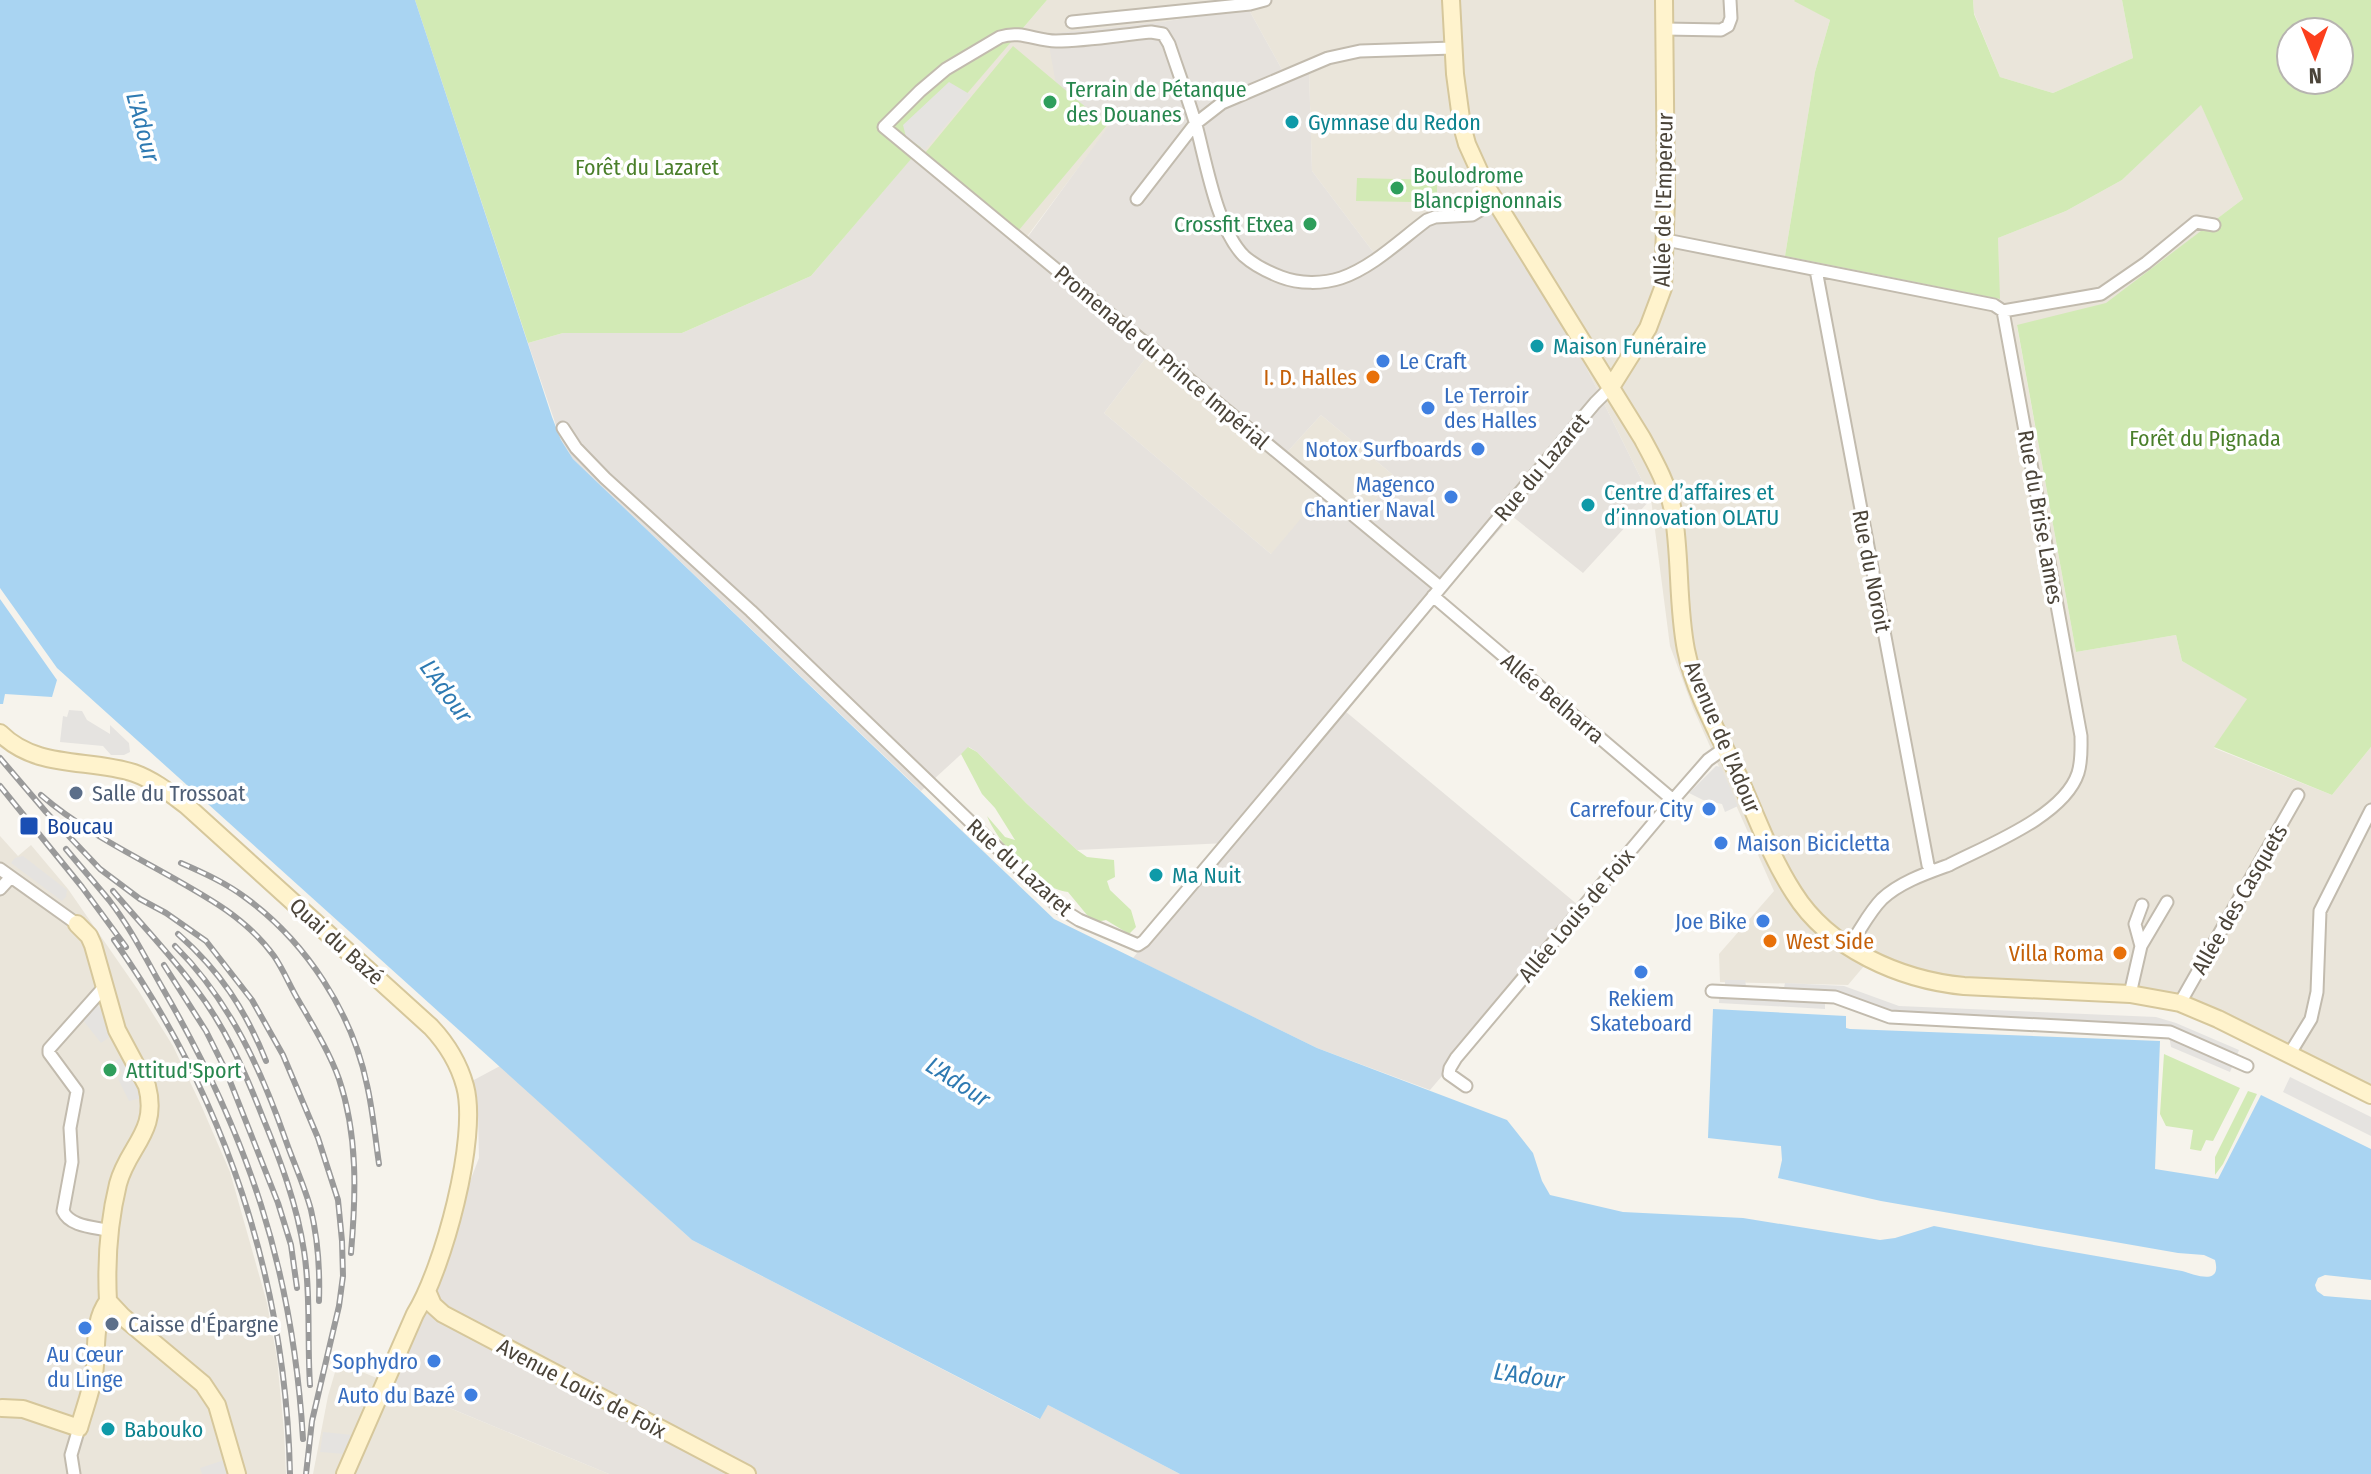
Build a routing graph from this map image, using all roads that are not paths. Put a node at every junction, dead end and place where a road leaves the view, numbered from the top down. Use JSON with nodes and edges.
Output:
{"nodes":[{"id":1,"x":1265,"y":0,"type":"edge"},
{"id":2,"x":1451,"y":0,"type":"edge"},
{"id":3,"x":1664,"y":0,"type":"edge"},
{"id":4,"x":1730,"y":0,"type":"edge"},
{"id":5,"x":1072,"y":22,"type":"dead end"},
{"id":6,"x":1665,"y":29,"type":"junction"},
{"id":7,"x":1453,"y":48,"type":"junction"},
{"id":8,"x":1195,"y":124,"type":"junction"},
{"id":9,"x":1137,"y":199,"type":"dead end"},
{"id":10,"x":1495,"y":201,"type":"junction"},
{"id":11,"x":2214,"y":225,"type":"dead end"},
{"id":12,"x":1666,"y":240,"type":"junction"},
{"id":13,"x":1816,"y":270,"type":"junction"},
{"id":14,"x":2003,"y":311,"type":"junction"},
{"id":15,"x":1611,"y":387,"type":"junction"},
{"id":16,"x":563,"y":428,"type":"dead end"},
{"id":17,"x":1436,"y":591,"type":"junction"},
{"id":18,"x":0,"y":733,"type":"edge"},
{"id":19,"x":1725,"y":748,"type":"junction"},
{"id":20,"x":2298,"y":795,"type":"dead end"},
{"id":21,"x":1673,"y":800,"type":"junction"},
{"id":22,"x":2371,"y":810,"type":"edge"},
{"id":23,"x":0,"y":869,"type":"edge"},
{"id":24,"x":1931,"y":870,"type":"junction"},
{"id":25,"x":11,"y":877,"type":"junction"},
{"id":26,"x":0,"y":889,"type":"edge"},
{"id":27,"x":2167,"y":902,"type":"dead end"},
{"id":28,"x":2142,"y":905,"type":"dead end"},
{"id":29,"x":77,"y":924,"type":"joint"},
{"id":30,"x":1849,"y":946,"type":"junction"},
{"id":31,"x":2141,"y":946,"type":"junction"},
{"id":32,"x":106,"y":985,"type":"junction"},
{"id":33,"x":1712,"y":991,"type":"dead end"},
{"id":34,"x":2130,"y":994,"type":"junction"},
{"id":35,"x":2180,"y":1003,"type":"junction"},
{"id":36,"x":2289,"y":1055,"type":"junction"},
{"id":37,"x":2247,"y":1066,"type":"dead end"},
{"id":38,"x":1466,"y":1086,"type":"dead end"},
{"id":39,"x":2371,"y":1095,"type":"edge"},
{"id":40,"x":111,"y":1231,"type":"junction"},
{"id":41,"x":427,"y":1291,"type":"junction"},
{"id":42,"x":108,"y":1301,"type":"junction"},
{"id":43,"x":1,"y":1410,"type":"edge"},
{"id":44,"x":79,"y":1428,"type":"junction"},
{"id":45,"x":74,"y":1474,"type":"edge"},
{"id":46,"x":237,"y":1474,"type":"edge"},
{"id":47,"x":345,"y":1474,"type":"edge"},
{"id":48,"x":747,"y":1474,"type":"edge"}],
"edges":[{"from":1,"to":5,"type":"street"},
{"from":2,"to":7,"type":"main road","name":"Avenue de l'Adour"},
{"from":3,"to":6,"type":"main road","name":"Allée de l'Empereur"},
{"from":4,"to":6,"type":"street"},
{"from":6,"to":12,"type":"main road","name":"Allée de l'Empereur"},
{"from":7,"to":8,"type":"street"},
{"from":7,"to":10,"type":"main road","name":"Avenue de l'Adour"},
{"from":8,"to":9,"type":"street"},
{"from":8,"to":10,"type":"street"},
{"from":8,"to":17,"type":"street","name":"Promenade du Prince Impérial"},
{"from":10,"to":15,"type":"main road","name":"Avenue de l'Adour"},
{"from":11,"to":14,"type":"street"},
{"from":12,"to":13,"type":"street"},
{"from":12,"to":15,"type":"main road","name":"Allée de l'Empereur"},
{"from":13,"to":14,"type":"street"},
{"from":13,"to":24,"type":"street","name":"Rue du Noroit"},
{"from":14,"to":24,"type":"street","name":"Rue du Brise Lames"},
{"from":15,"to":17,"type":"street","name":"Rue du Lazaret"},
{"from":15,"to":19,"type":"main road","name":"Avenue de l'Adour"},
{"from":16,"to":17,"type":"street","name":"Rue du Lazaret"},
{"from":17,"to":21,"type":"street","name":"Allée Belharra"},
{"from":18,"to":41,"type":"main road","name":"Quai du Bazé"},
{"from":19,"to":21,"type":"street","name":"Allée Louis de Foix"},
{"from":19,"to":30,"type":"main road","name":"Avenue de l'Adour"},
{"from":20,"to":35,"type":"street","name":"Allée des Casquets"},
{"from":21,"to":38,"type":"street","name":"Allée Louis de Foix"},
{"from":22,"to":36,"type":"street"},
{"from":23,"to":25,"type":"street"},
{"from":24,"to":30,"type":"street","name":"Rue du Brise Lames"},
{"from":25,"to":26,"type":"street"},
{"from":25,"to":29,"type":"street"},
{"from":27,"to":31,"type":"street"},
{"from":28,"to":31,"type":"street"},
{"from":29,"to":32,"type":"main road"},
{"from":30,"to":34,"type":"main road","name":"Avenue de l'Adour"},
{"from":31,"to":34,"type":"street"},
{"from":32,"to":40,"type":"main road"},
{"from":32,"to":40,"type":"street"},
{"from":33,"to":37,"type":"street"},
{"from":34,"to":35,"type":"main road","name":"Avenue de l'Adour"},
{"from":35,"to":36,"type":"main road","name":"Avenue de l'Adour"},
{"from":36,"to":39,"type":"main road","name":"Avenue de l'Adour"},
{"from":40,"to":42,"type":"main road"},
{"from":41,"to":47,"type":"main road","name":"Quai du Bazé"},
{"from":41,"to":48,"type":"main road","name":"Avenue Louis de Foix"},
{"from":42,"to":44,"type":"main road"},
{"from":42,"to":46,"type":"main road"},
{"from":43,"to":44,"type":"main road"},
{"from":44,"to":45,"type":"street"}]}
